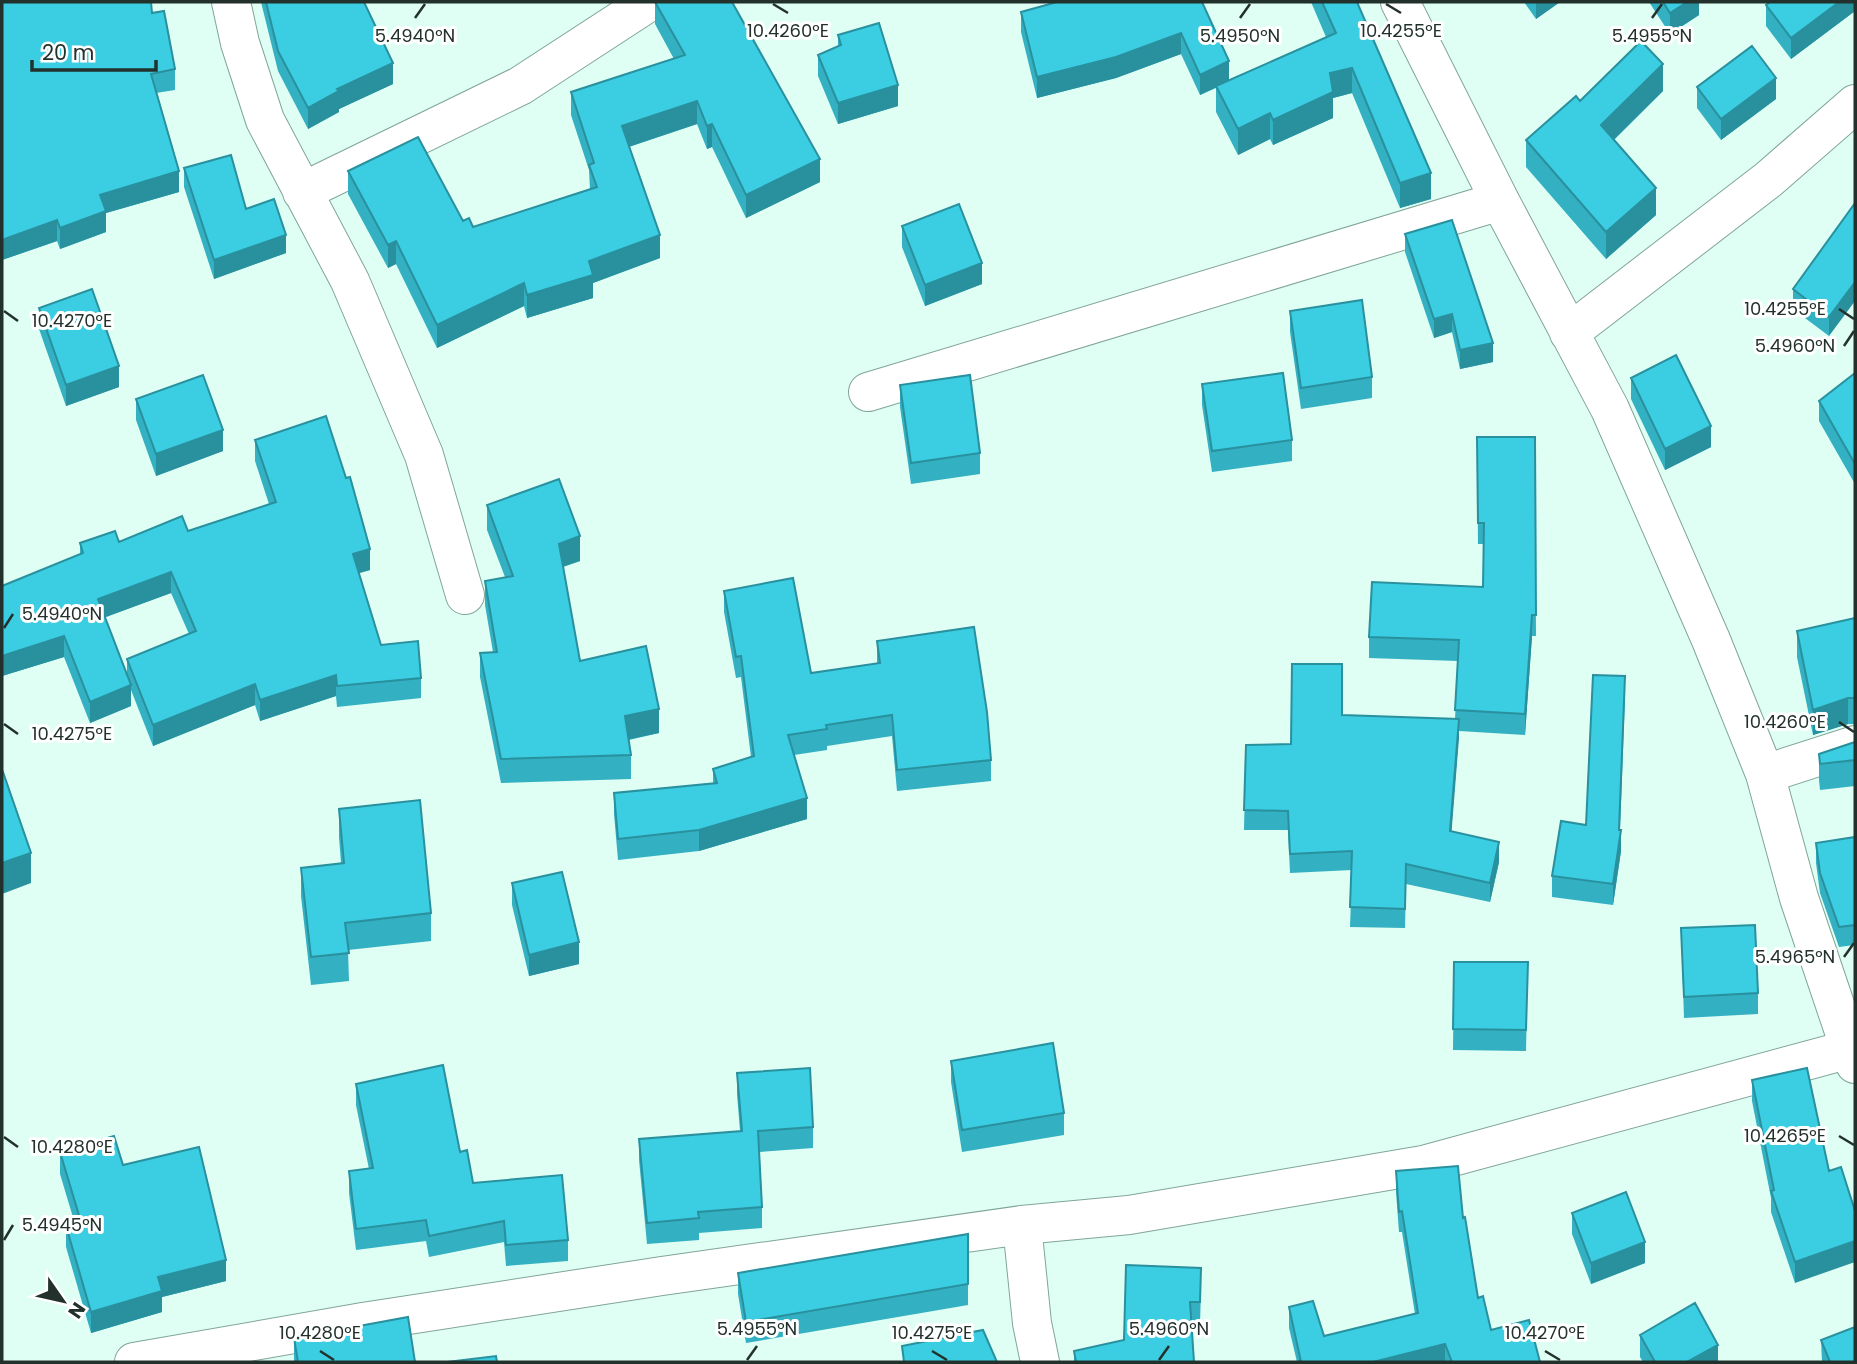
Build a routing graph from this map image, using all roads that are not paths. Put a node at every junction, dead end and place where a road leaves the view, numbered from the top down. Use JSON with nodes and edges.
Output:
{"nodes":[{"id":1,"x":230,"y":2,"type":"edge"},
{"id":2,"x":649,"y":2,"type":"edge"},
{"id":3,"x":1400,"y":2,"type":"edge"},
{"id":4,"x":1855,"y":104,"type":"edge"},
{"id":5,"x":302,"y":192,"type":"junction"},
{"id":6,"x":1500,"y":201,"type":"junction"},
{"id":7,"x":1569,"y":333,"type":"junction"},
{"id":8,"x":868,"y":392,"type":"dead end"},
{"id":9,"x":464,"y":595,"type":"dead end"},
{"id":10,"x":1855,"y":746,"type":"edge"},
{"id":11,"x":1765,"y":774,"type":"junction"},
{"id":12,"x":1853,"y":1057,"type":"edge"},
{"id":13,"x":1022,"y":1225,"type":"junction"},
{"id":14,"x":134,"y":1362,"type":"edge"},
{"id":15,"x":1040,"y":1362,"type":"edge"}],
"edges":[{"from":1,"to":5,"type":"street"},
{"from":2,"to":5,"type":"street"},
{"from":3,"to":6,"type":"street"},
{"from":4,"to":7,"type":"street"},
{"from":5,"to":9,"type":"street"},
{"from":6,"to":7,"type":"street"},
{"from":6,"to":8,"type":"street"},
{"from":7,"to":11,"type":"street"},
{"from":10,"to":11,"type":"street"},
{"from":11,"to":12,"type":"street"},
{"from":12,"to":13,"type":"street"},
{"from":13,"to":14,"type":"street"},
{"from":13,"to":15,"type":"street"}]}
